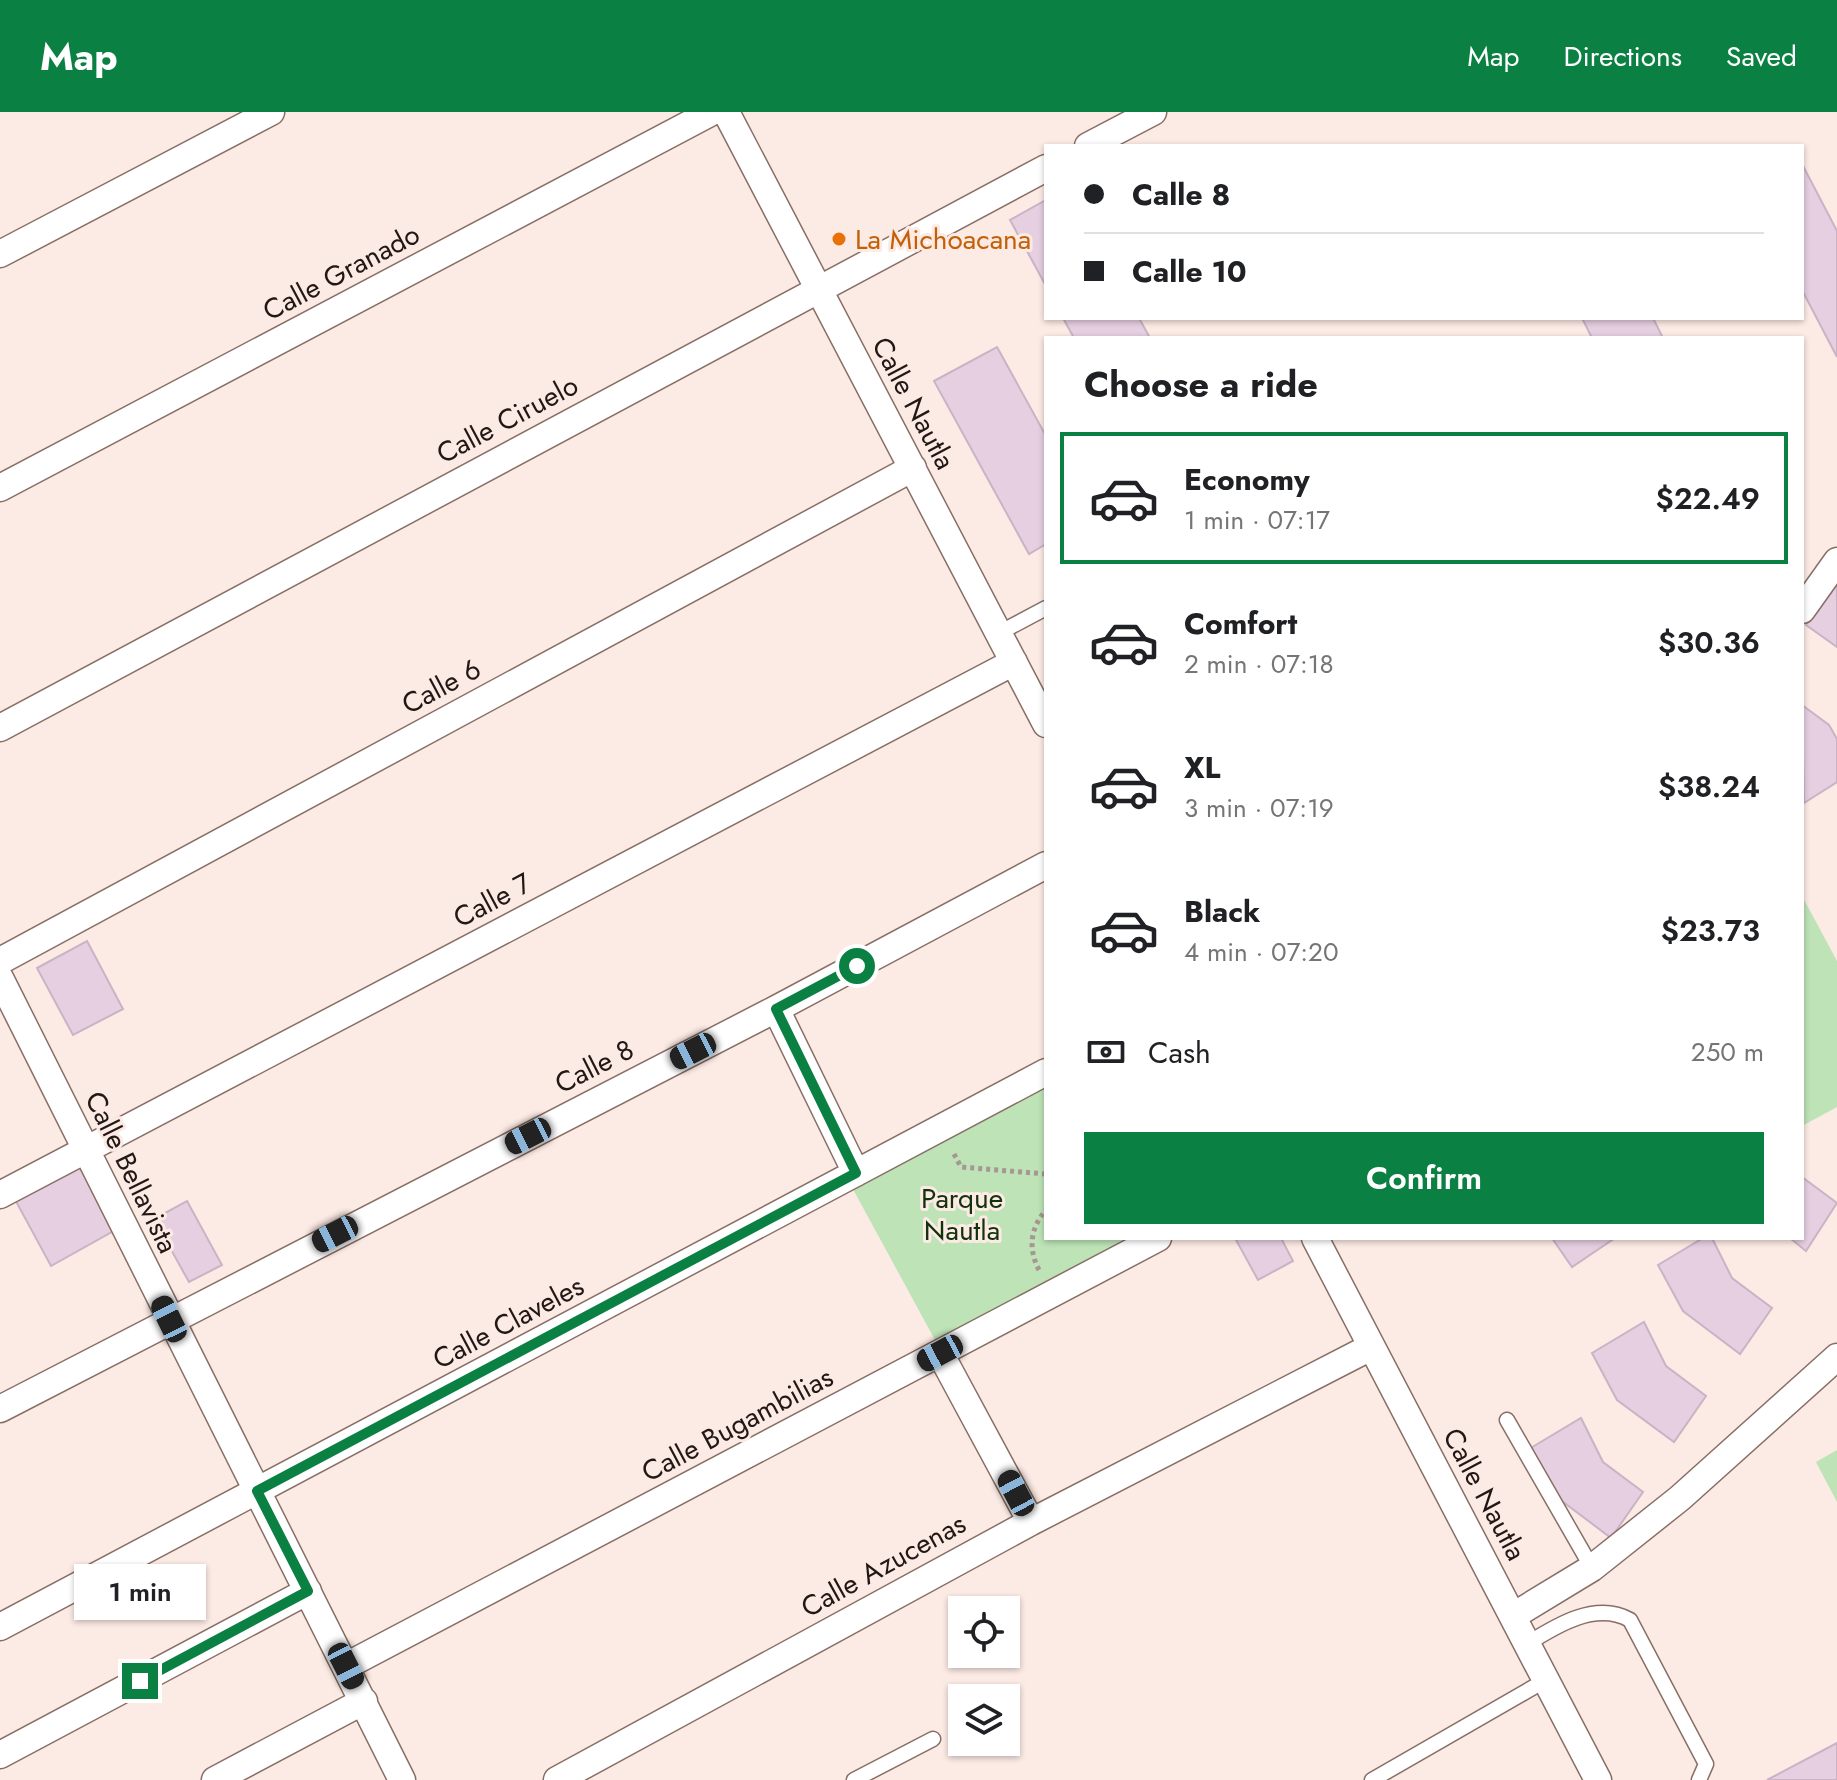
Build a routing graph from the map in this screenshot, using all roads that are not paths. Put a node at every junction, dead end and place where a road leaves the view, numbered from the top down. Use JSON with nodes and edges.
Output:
{"nodes":[{"id":1,"x":271,"y":112,"type":"edge"},
{"id":2,"x":712,"y":112,"type":"edge"},
{"id":3,"x":726,"y":112,"type":"edge"},
{"id":4,"x":1153,"y":112,"type":"edge"},
{"id":5,"x":1092,"y":144,"type":"edge"},
{"id":6,"x":1044,"y":169,"type":"edge"},
{"id":7,"x":0,"y":254,"type":"edge"},
{"id":8,"x":818,"y":287,"type":"junction"},
{"id":9,"x":913,"y":468,"type":"junction"},
{"id":10,"x":0,"y":488,"type":"edge"},
{"id":11,"x":1837,"y":561,"type":"edge"},
{"id":12,"x":1804,"y":607,"type":"edge"},
{"id":13,"x":1044,"y":609,"type":"edge"},
{"id":14,"x":999,"y":633,"type":"junction"},
{"id":15,"x":1014,"y":662,"type":"junction"},
{"id":16,"x":1044,"y":720,"type":"edge"},
{"id":17,"x":0,"y":728,"type":"edge"},
{"id":18,"x":1044,"y":866,"type":"edge"},
{"id":19,"x":0,"y":961,"type":"edge"},
{"id":20,"x":0,"y":978,"type":"edge"},
{"id":21,"x":776,"y":1009,"type":"junction"},
{"id":22,"x":1044,"y":1073,"type":"edge"},
{"id":23,"x":85,"y":1150,"type":"junction"},
{"id":24,"x":856,"y":1173,"type":"junction"},
{"id":25,"x":0,"y":1195,"type":"edge"},
{"id":26,"x":1154,"y":1240,"type":"edge"},
{"id":27,"x":1316,"y":1240,"type":"edge"},
{"id":28,"x":169,"y":1319,"type":"junction"},
{"id":29,"x":1371,"y":1347,"type":"junction"},
{"id":30,"x":940,"y":1353,"type":"junction"},
{"id":31,"x":1837,"y":1357,"type":"edge"},
{"id":32,"x":0,"y":1409,"type":"edge"},
{"id":33,"x":1507,"y":1420,"type":"dead end"},
{"id":34,"x":257,"y":1491,"type":"junction"},
{"id":35,"x":1031,"y":1522,"type":"junction"},
{"id":36,"x":1592,"y":1568,"type":"junction"},
{"id":37,"x":308,"y":1591,"type":"junction"},
{"id":38,"x":1513,"y":1616,"type":"junction"},
{"id":39,"x":0,"y":1627,"type":"edge"},
{"id":40,"x":1527,"y":1644,"type":"junction"},
{"id":41,"x":346,"y":1666,"type":"junction"},
{"id":42,"x":1546,"y":1680,"type":"junction"},
{"id":43,"x":364,"y":1701,"type":"junction"},
{"id":44,"x":933,"y":1739,"type":"dead end"},
{"id":45,"x":0,"y":1755,"type":"edge"},
{"id":46,"x":215,"y":1780,"type":"edge"},
{"id":47,"x":402,"y":1780,"type":"edge"},
{"id":48,"x":557,"y":1780,"type":"edge"},
{"id":49,"x":854,"y":1780,"type":"edge"},
{"id":50,"x":1372,"y":1780,"type":"edge"},
{"id":51,"x":1598,"y":1780,"type":"edge"},
{"id":52,"x":1699,"y":1780,"type":"edge"}],
"edges":[{"from":1,"to":7,"type":"street"},
{"from":2,"to":10,"type":"street","name":"Calle Granado"},
{"from":3,"to":8,"type":"street","name":"Calle Nautla"},
{"from":4,"to":5,"type":"street"},
{"from":6,"to":8,"type":"street","name":"Calle Ciruelo"},
{"from":8,"to":9,"type":"street","name":"Calle Nautla"},
{"from":8,"to":17,"type":"street","name":"Calle Ciruelo"},
{"from":9,"to":14,"type":"street","name":"Calle Nautla"},
{"from":9,"to":19,"type":"street","name":"Calle 6"},
{"from":11,"to":12,"type":"street"},
{"from":13,"to":14,"type":"lane"},
{"from":14,"to":15,"type":"street","name":"Calle Nautla"},
{"from":15,"to":16,"type":"street","name":"Calle Nautla"},
{"from":15,"to":23,"type":"street","name":"Calle 7"},
{"from":18,"to":21,"type":"street","name":"Calle 8"},
{"from":20,"to":23,"type":"street","name":"Calle Bellavista"},
{"from":21,"to":24,"type":"street"},
{"from":21,"to":28,"type":"street","name":"Calle 8"},
{"from":22,"to":24,"type":"street","name":"Calle Claveles"},
{"from":23,"to":25,"type":"street","name":"Calle 7"},
{"from":23,"to":28,"type":"street","name":"Calle Bellavista"},
{"from":24,"to":34,"type":"street","name":"Calle Claveles"},
{"from":26,"to":30,"type":"street","name":"Calle Bugambilias"},
{"from":27,"to":29,"type":"street","name":"Calle Nautla"},
{"from":28,"to":32,"type":"street","name":"Calle 8"},
{"from":28,"to":34,"type":"street","name":"Calle Bellavista"},
{"from":29,"to":35,"type":"street","name":"Calle Azucenas"},
{"from":29,"to":38,"type":"street","name":"Calle Nautla"},
{"from":30,"to":35,"type":"street"},
{"from":30,"to":41,"type":"street","name":"Calle Bugambilias"},
{"from":31,"to":36,"type":"street"},
{"from":33,"to":36,"type":"lane"},
{"from":34,"to":37,"type":"street","name":"Calle Bellavista"},
{"from":34,"to":39,"type":"street","name":"Calle Claveles"},
{"from":35,"to":48,"type":"street","name":"Calle Azucenas"},
{"from":36,"to":38,"type":"street"},
{"from":37,"to":41,"type":"street","name":"Calle Bellavista"},
{"from":37,"to":45,"type":"street"},
{"from":38,"to":40,"type":"street","name":"Calle Nautla"},
{"from":40,"to":42,"type":"street","name":"Calle Nautla"},
{"from":40,"to":52,"type":"lane"},
{"from":41,"to":43,"type":"street","name":"Calle Bellavista"},
{"from":42,"to":50,"type":"lane"},
{"from":42,"to":51,"type":"street","name":"Calle Nautla"},
{"from":43,"to":46,"type":"street"},
{"from":43,"to":47,"type":"street","name":"Calle Bellavista"},
{"from":44,"to":49,"type":"lane"}]}
